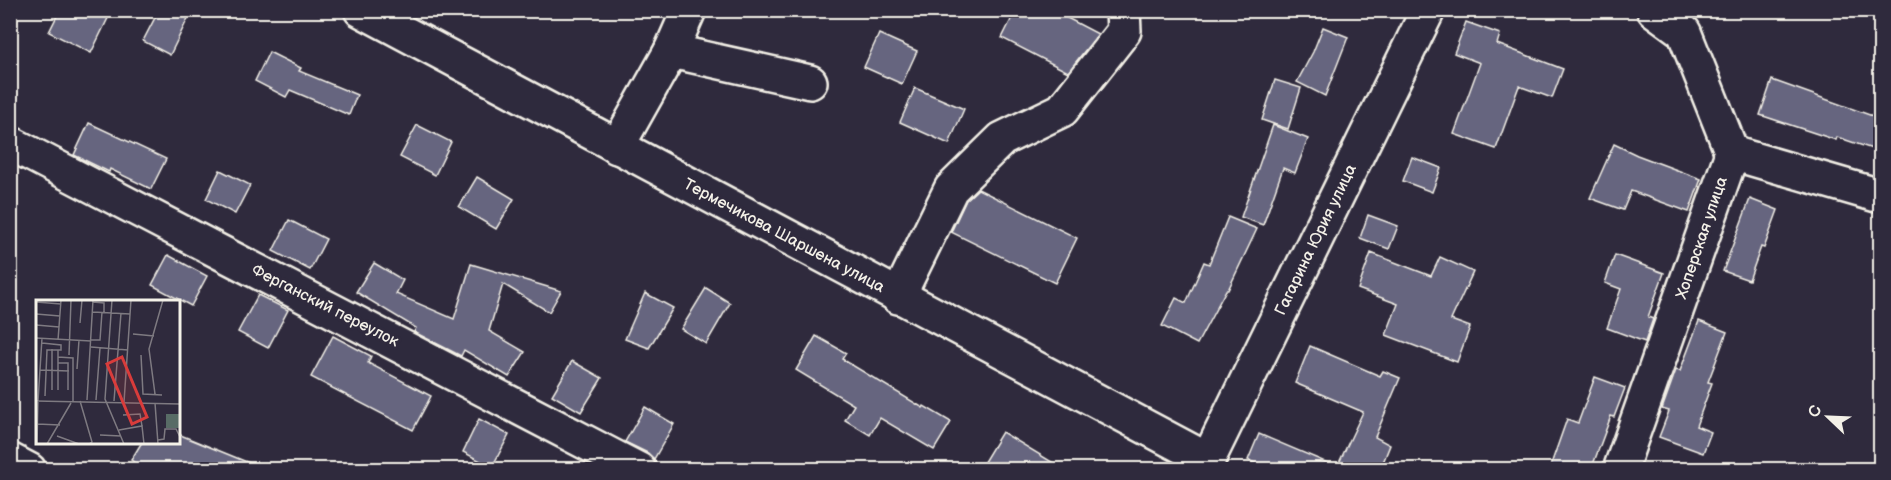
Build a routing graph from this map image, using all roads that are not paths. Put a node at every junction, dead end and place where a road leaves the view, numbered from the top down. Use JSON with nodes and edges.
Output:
{"nodes":[{"id":1,"x":361,"y":10,"type":"edge"},
{"id":2,"x":689,"y":10,"type":"edge"},
{"id":3,"x":1123,"y":10,"type":"edge"},
{"id":4,"x":1428,"y":10,"type":"edge"},
{"id":5,"x":1654,"y":10,"type":"edge"},
{"id":6,"x":671,"y":51,"type":"junction"},
{"id":7,"x":810,"y":82,"type":"dead end"},
{"id":8,"x":10,"y":143,"type":"edge"},
{"id":9,"x":617,"y":147,"type":"junction"},
{"id":10,"x":1732,"y":153,"type":"junction"},
{"id":11,"x":1881,"y":196,"type":"edge"},
{"id":12,"x":898,"y":297,"type":"junction"},
{"id":13,"x":10,"y":460,"type":"edge"},
{"id":14,"x":1205,"y":465,"type":"edge"},
{"id":15,"x":29,"y":470,"type":"edge"},
{"id":16,"x":639,"y":470,"type":"edge"},
{"id":17,"x":1620,"y":470,"type":"edge"}],
"edges":[{"from":1,"to":9,"type":"street","name":"Термечикова Шаршена улица"},
{"from":2,"to":6,"type":"street"},
{"from":3,"to":12,"type":"street"},
{"from":4,"to":14,"type":"street","name":"Гагарина Юрия улица"},
{"from":5,"to":10,"type":"street"},
{"from":6,"to":7,"type":"street"},
{"from":6,"to":9,"type":"street"},
{"from":8,"to":16,"type":"street","name":"Ферганский переулок"},
{"from":9,"to":12,"type":"street","name":"Термечикова Шаршена улица"},
{"from":10,"to":11,"type":"street"},
{"from":10,"to":17,"type":"street","name":"Хоперская улица"},
{"from":12,"to":14,"type":"street","name":"Термечикова Шаршена улица"},
{"from":13,"to":15,"type":"street"}]}
